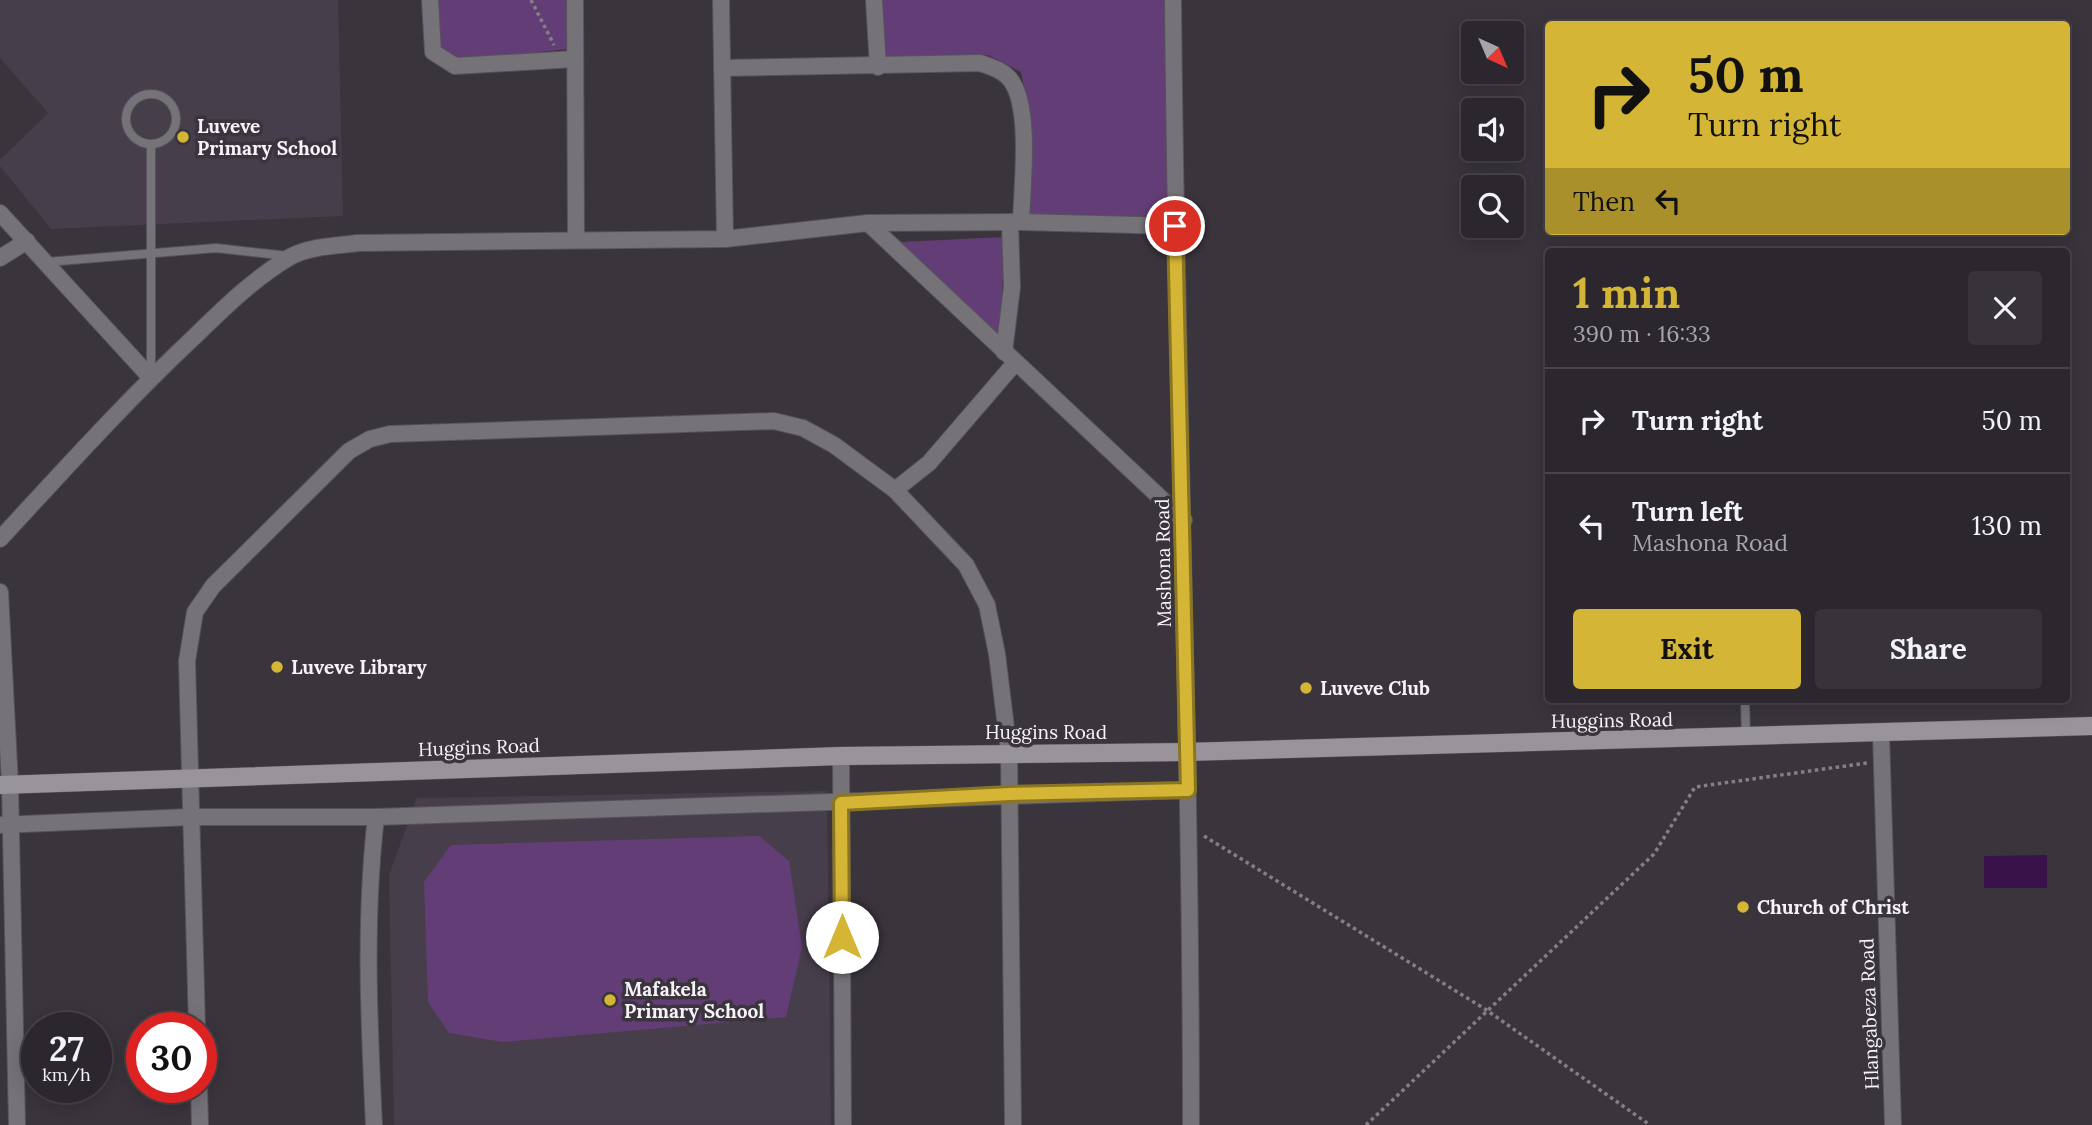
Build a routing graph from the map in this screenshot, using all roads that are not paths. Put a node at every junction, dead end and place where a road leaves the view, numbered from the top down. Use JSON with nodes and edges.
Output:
{"nodes":[{"id":1,"x":430,"y":0,"type":"edge"},
{"id":2,"x":575,"y":0,"type":"edge"},
{"id":3,"x":721,"y":0,"type":"edge"},
{"id":4,"x":873,"y":0,"type":"edge"},
{"id":5,"x":1173,"y":0,"type":"edge"},
{"id":6,"x":568,"y":59,"type":"junction"},
{"id":7,"x":878,"y":67,"type":"junction"},
{"id":8,"x":722,"y":68,"type":"junction"},
{"id":9,"x":152,"y":145,"type":"junction"},
{"id":10,"x":0,"y":214,"type":"edge"},
{"id":11,"x":1016,"y":222,"type":"junction"},
{"id":12,"x":868,"y":223,"type":"junction"},
{"id":13,"x":1175,"y":226,"type":"junction"},
{"id":14,"x":725,"y":239,"type":"junction"},
{"id":15,"x":576,"y":240,"type":"junction"},
{"id":16,"x":27,"y":241,"type":"junction"},
{"id":17,"x":149,"y":254,"type":"junction"},
{"id":18,"x":291,"y":256,"type":"junction"},
{"id":19,"x":0,"y":258,"type":"edge"},
{"id":20,"x":45,"y":262,"type":"junction"},
{"id":21,"x":1009,"y":357,"type":"junction"},
{"id":22,"x":151,"y":378,"type":"junction"},
{"id":23,"x":895,"y":490,"type":"junction"},
{"id":24,"x":1184,"y":520,"type":"junction"},
{"id":25,"x":0,"y":539,"type":"edge"},
{"id":26,"x":0,"y":592,"type":"edge"},
{"id":27,"x":1745,"y":703,"type":"edge"},
{"id":28,"x":2092,"y":726,"type":"edge"},
{"id":29,"x":1881,"y":734,"type":"junction"},
{"id":30,"x":1746,"y":738,"type":"junction"},
{"id":31,"x":1009,"y":752,"type":"junction"},
{"id":32,"x":1186,"y":752,"type":"junction"},
{"id":33,"x":841,"y":756,"type":"junction"},
{"id":34,"x":189,"y":776,"type":"junction"},
{"id":35,"x":5,"y":785,"type":"edge"},
{"id":36,"x":1188,"y":790,"type":"junction"},
{"id":37,"x":1009,"y":794,"type":"junction"},
{"id":38,"x":841,"y":803,"type":"junction"},
{"id":39,"x":190,"y":817,"type":"junction"},
{"id":40,"x":376,"y":817,"type":"junction"},
{"id":41,"x":6,"y":825,"type":"edge"},
{"id":42,"x":196,"y":1012,"type":"edge"},
{"id":43,"x":8,"y":1090,"type":"edge"},
{"id":44,"x":199,"y":1103,"type":"edge"},
{"id":45,"x":17,"y":1125,"type":"edge"},
{"id":46,"x":200,"y":1125,"type":"edge"},
{"id":47,"x":374,"y":1125,"type":"edge"},
{"id":48,"x":844,"y":1125,"type":"edge"},
{"id":49,"x":1013,"y":1125,"type":"edge"},
{"id":50,"x":1191,"y":1125,"type":"edge"},
{"id":51,"x":1893,"y":1125,"type":"edge"}],
"edges":[{"from":1,"to":6,"type":"street"},
{"from":2,"to":6,"type":"street"},
{"from":3,"to":8,"type":"street"},
{"from":4,"to":7,"type":"street"},
{"from":5,"to":13,"type":"street","name":"Mashona Road"},
{"from":6,"to":15,"type":"street"},
{"from":7,"to":8,"type":"street"},
{"from":7,"to":11,"type":"street"},
{"from":8,"to":14,"type":"street"},
{"from":9,"to":9,"type":"lane"},
{"from":9,"to":17,"type":"lane"},
{"from":10,"to":16,"type":"street"},
{"from":11,"to":12,"type":"street"},
{"from":11,"to":13,"type":"street"},
{"from":11,"to":21,"type":"street"},
{"from":12,"to":14,"type":"street"},
{"from":12,"to":21,"type":"street"},
{"from":13,"to":24,"type":"street","name":"Mashona Road"},
{"from":14,"to":15,"type":"street"},
{"from":15,"to":18,"type":"street"},
{"from":16,"to":19,"type":"street"},
{"from":16,"to":20,"type":"street"},
{"from":17,"to":18,"type":"lane"},
{"from":17,"to":20,"type":"lane"},
{"from":17,"to":22,"type":"lane"},
{"from":18,"to":22,"type":"street"},
{"from":20,"to":22,"type":"street"},
{"from":21,"to":23,"type":"street"},
{"from":21,"to":24,"type":"street"},
{"from":22,"to":25,"type":"street"},
{"from":23,"to":31,"type":"street"},
{"from":23,"to":34,"type":"street"},
{"from":24,"to":32,"type":"street","name":"Mashona Road"},
{"from":26,"to":35,"type":"street"},
{"from":27,"to":30,"type":"lane"},
{"from":28,"to":29,"type":"street","name":"Huggins Road"},
{"from":29,"to":30,"type":"street","name":"Huggins Road"},
{"from":29,"to":51,"type":"street","name":"Hlangabeza Road"},
{"from":30,"to":32,"type":"street","name":"Huggins Road"},
{"from":31,"to":32,"type":"street","name":"Huggins Road"},
{"from":31,"to":33,"type":"street","name":"Huggins Road"},
{"from":31,"to":37,"type":"street"},
{"from":32,"to":36,"type":"street","name":"Mashona Road"},
{"from":33,"to":34,"type":"street","name":"Huggins Road"},
{"from":33,"to":38,"type":"street"},
{"from":34,"to":35,"type":"street","name":"Huggins Road"},
{"from":34,"to":39,"type":"street"},
{"from":35,"to":41,"type":"street"},
{"from":36,"to":37,"type":"street"},
{"from":36,"to":50,"type":"street","name":"Mashona Road"},
{"from":37,"to":38,"type":"street"},
{"from":37,"to":49,"type":"street"},
{"from":38,"to":40,"type":"street"},
{"from":38,"to":48,"type":"street"},
{"from":39,"to":40,"type":"street"},
{"from":39,"to":41,"type":"street"},
{"from":39,"to":42,"type":"street"},
{"from":40,"to":47,"type":"street"},
{"from":41,"to":43,"type":"street"},
{"from":43,"to":45,"type":"street"},
{"from":44,"to":46,"type":"street"}]}
